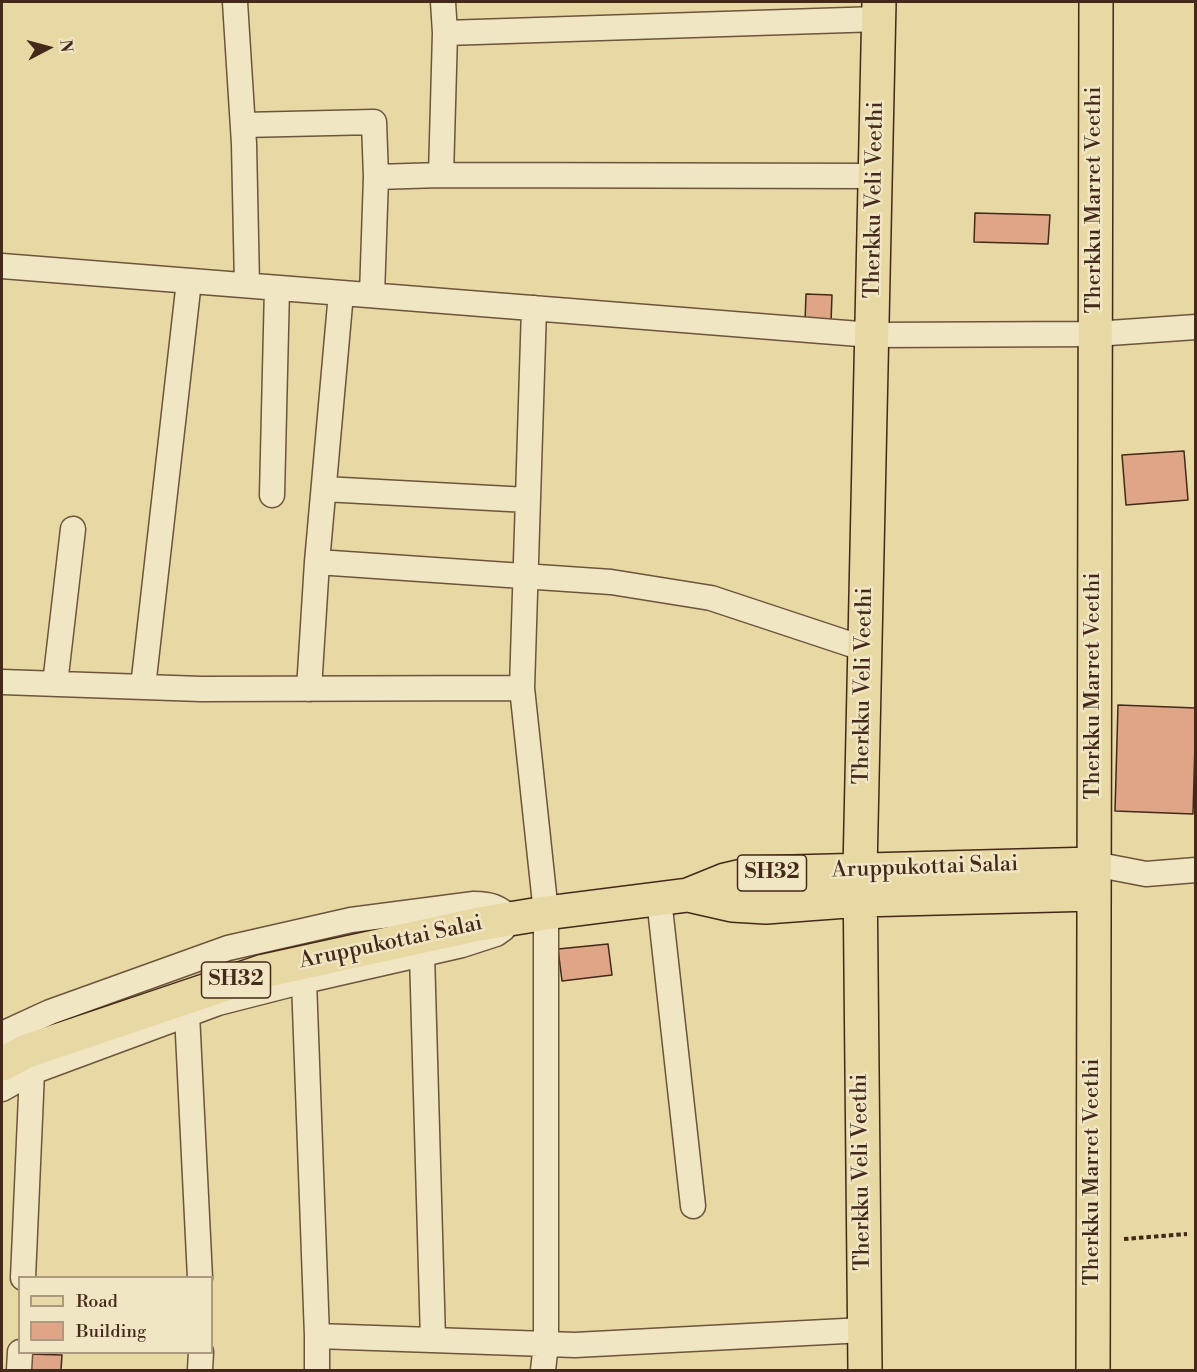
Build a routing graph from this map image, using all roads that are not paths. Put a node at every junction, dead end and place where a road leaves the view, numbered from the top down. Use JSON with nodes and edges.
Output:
{"nodes":[{"id":1,"x":235,"y":2,"type":"edge"},
{"id":2,"x":443,"y":2,"type":"edge"},
{"id":3,"x":1096,"y":2,"type":"edge"},
{"id":4,"x":879,"y":10,"type":"edge"},
{"id":5,"x":445,"y":33,"type":"junction"},
{"id":6,"x":243,"y":125,"type":"junction"},
{"id":7,"x":441,"y":175,"type":"junction"},
{"id":8,"x":875,"y":176,"type":"junction"},
{"id":9,"x":376,"y":177,"type":"junction"},
{"id":10,"x":2,"y":266,"type":"edge"},
{"id":11,"x":189,"y":281,"type":"junction"},
{"id":12,"x":247,"y":285,"type":"junction"},
{"id":13,"x":277,"y":288,"type":"junction"},
{"id":14,"x":341,"y":293,"type":"junction"},
{"id":15,"x":372,"y":295,"type":"junction"},
{"id":16,"x":534,"y":308,"type":"junction"},
{"id":17,"x":1196,"y":327,"type":"edge"},
{"id":18,"x":1095,"y":334,"type":"junction"},
{"id":19,"x":872,"y":335,"type":"junction"},
{"id":20,"x":324,"y":489,"type":"junction"},
{"id":21,"x":272,"y":495,"type":"dead end"},
{"id":22,"x":528,"y":500,"type":"junction"},
{"id":23,"x":73,"y":529,"type":"dead end"},
{"id":24,"x":317,"y":562,"type":"junction"},
{"id":25,"x":525,"y":576,"type":"junction"},
{"id":26,"x":865,"y":649,"type":"junction"},
{"id":27,"x":2,"y":682,"type":"edge"},
{"id":28,"x":55,"y":684,"type":"junction"},
{"id":29,"x":143,"y":687,"type":"junction"},
{"id":30,"x":522,"y":688,"type":"junction"},
{"id":31,"x":309,"y":689,"type":"junction"},
{"id":32,"x":1196,"y":870,"type":"edge"},
{"id":33,"x":1094,"y":879,"type":"junction"},
{"id":34,"x":860,"y":885,"type":"junction"},
{"id":35,"x":673,"y":897,"type":"junction"},
{"id":36,"x":546,"y":913,"type":"junction"},
{"id":37,"x":511,"y":918,"type":"junction"},
{"id":38,"x":422,"y":954,"type":"junction"},
{"id":39,"x":304,"y":981,"type":"junction"},
{"id":40,"x":187,"y":1014,"type":"junction"},
{"id":41,"x":2,"y":1034,"type":"edge"},
{"id":42,"x":17,"y":1068,"type":"edge"},
{"id":43,"x":2,"y":1089,"type":"edge"},
{"id":44,"x":693,"y":1206,"type":"dead end"},
{"id":45,"x":23,"y":1276,"type":"edge"},
{"id":46,"x":200,"y":1276,"type":"edge"},
{"id":47,"x":864,"y":1330,"type":"junction"},
{"id":48,"x":317,"y":1336,"type":"junction"},
{"id":49,"x":434,"y":1340,"type":"junction"},
{"id":50,"x":546,"y":1344,"type":"junction"},
{"id":51,"x":20,"y":1354,"type":"edge"},
{"id":52,"x":201,"y":1354,"type":"edge"},
{"id":53,"x":19,"y":1371,"type":"edge"},
{"id":54,"x":200,"y":1371,"type":"edge"},
{"id":55,"x":317,"y":1371,"type":"edge"},
{"id":56,"x":543,"y":1371,"type":"edge"},
{"id":57,"x":865,"y":1371,"type":"edge"},
{"id":58,"x":1093,"y":1371,"type":"edge"}],
"edges":[{"from":1,"to":6,"type":"street"},
{"from":2,"to":5,"type":"street"},
{"from":3,"to":18,"type":"main road","name":"Therkku Marret Veethi"},
{"from":4,"to":5,"type":"street"},
{"from":4,"to":8,"type":"main road","name":"Therkku Veli Veethi"},
{"from":5,"to":7,"type":"street"},
{"from":6,"to":9,"type":"street"},
{"from":6,"to":12,"type":"street"},
{"from":7,"to":8,"type":"street"},
{"from":7,"to":9,"type":"street"},
{"from":8,"to":19,"type":"main road","name":"Therkku Veli Veethi"},
{"from":9,"to":15,"type":"street"},
{"from":10,"to":11,"type":"street"},
{"from":11,"to":12,"type":"street"},
{"from":11,"to":29,"type":"street"},
{"from":12,"to":13,"type":"street"},
{"from":13,"to":14,"type":"street"},
{"from":13,"to":21,"type":"street"},
{"from":14,"to":15,"type":"street"},
{"from":14,"to":20,"type":"street"},
{"from":15,"to":16,"type":"street"},
{"from":16,"to":19,"type":"street"},
{"from":16,"to":22,"type":"street"},
{"from":17,"to":18,"type":"street"},
{"from":18,"to":19,"type":"street"},
{"from":18,"to":33,"type":"main road","name":"Therkku Marret Veethi"},
{"from":19,"to":26,"type":"main road","name":"Therkku Veli Veethi"},
{"from":20,"to":22,"type":"street"},
{"from":20,"to":24,"type":"street"},
{"from":22,"to":25,"type":"street"},
{"from":23,"to":28,"type":"street"},
{"from":24,"to":25,"type":"street"},
{"from":24,"to":31,"type":"street"},
{"from":25,"to":26,"type":"street"},
{"from":25,"to":30,"type":"street"},
{"from":26,"to":34,"type":"main road","name":"Therkku Veli Veethi"},
{"from":27,"to":28,"type":"street"},
{"from":28,"to":29,"type":"street"},
{"from":29,"to":31,"type":"street"},
{"from":30,"to":31,"type":"street"},
{"from":30,"to":36,"type":"street"},
{"from":32,"to":33,"type":"street"},
{"from":33,"to":34,"type":"main road","name":"Aruppukottai Salai"},
{"from":33,"to":58,"type":"main road","name":"Therkku Marret Veethi"},
{"from":34,"to":35,"type":"main road","name":"Aruppukottai Salai","number":"SH32"},
{"from":34,"to":47,"type":"main road","name":"Therkku Veli Veethi"},
{"from":35,"to":36,"type":"main road","name":"Aruppukottai Salai","number":"SH32"},
{"from":35,"to":44,"type":"street"},
{"from":36,"to":37,"type":"main road","name":"Aruppukottai Salai","number":"SH32"},
{"from":36,"to":50,"type":"street"},
{"from":37,"to":38,"type":"street"},
{"from":37,"to":41,"type":"street"},
{"from":37,"to":42,"type":"main road","name":"Aruppukottai Salai","number":"SH32"},
{"from":38,"to":39,"type":"street"},
{"from":38,"to":49,"type":"street"},
{"from":39,"to":40,"type":"street"},
{"from":39,"to":48,"type":"street"},
{"from":40,"to":42,"type":"street"},
{"from":40,"to":46,"type":"street"},
{"from":42,"to":43,"type":"street"},
{"from":42,"to":45,"type":"street"},
{"from":47,"to":50,"type":"street"},
{"from":47,"to":57,"type":"main road","name":"Therkku Veli Veethi"},
{"from":48,"to":49,"type":"street"},
{"from":48,"to":55,"type":"street"},
{"from":49,"to":50,"type":"street"},
{"from":50,"to":56,"type":"street"},
{"from":51,"to":53,"type":"street"},
{"from":52,"to":54,"type":"street"}]}
